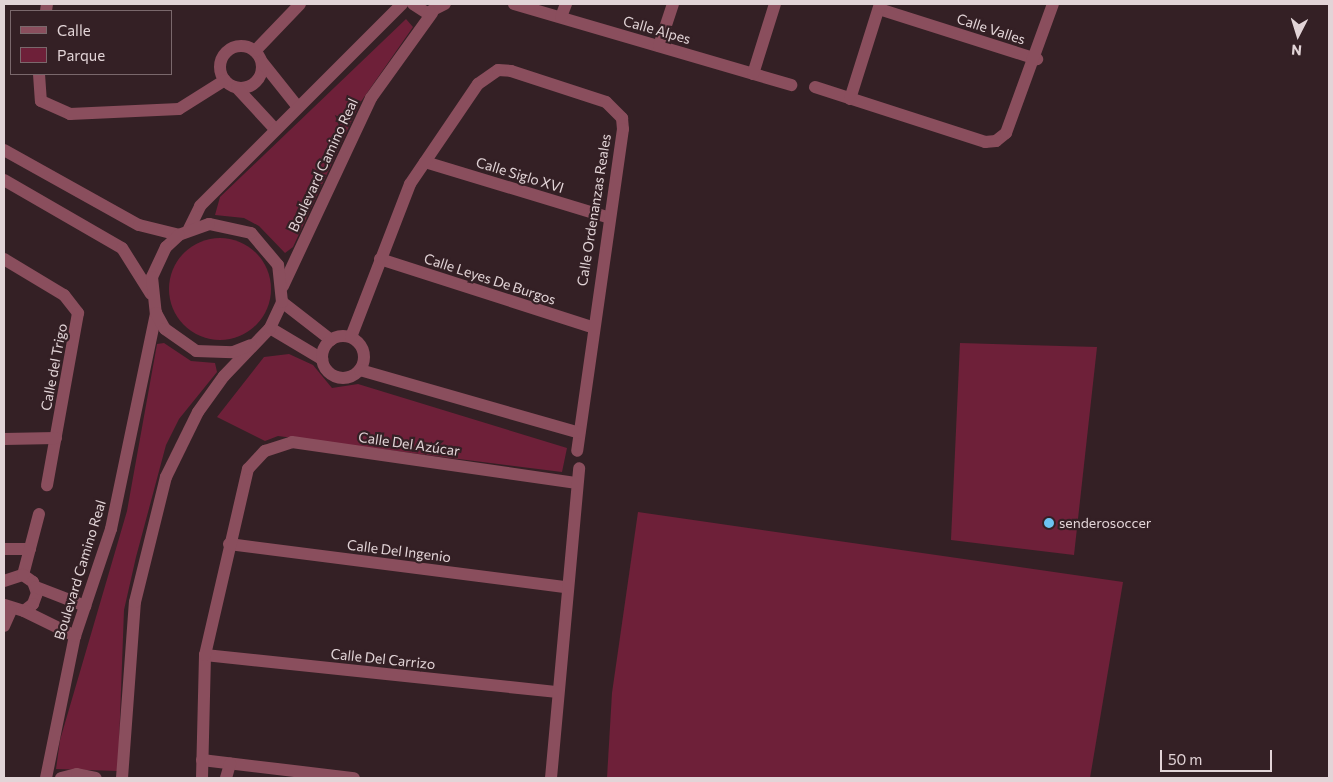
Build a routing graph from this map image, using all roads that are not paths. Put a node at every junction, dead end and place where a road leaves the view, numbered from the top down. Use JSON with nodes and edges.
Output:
{"nodes":[{"id":1,"x":300,"y":4,"type":"edge"},
{"id":2,"x":402,"y":4,"type":"edge"},
{"id":3,"x":413,"y":4,"type":"edge"},
{"id":4,"x":444,"y":4,"type":"edge"},
{"id":5,"x":514,"y":4,"type":"edge"},
{"id":6,"x":566,"y":4,"type":"edge"},
{"id":7,"x":673,"y":4,"type":"edge"},
{"id":8,"x":775,"y":4,"type":"edge"},
{"id":9,"x":1053,"y":4,"type":"edge"},
{"id":10,"x":879,"y":6,"type":"edge"},
{"id":11,"x":432,"y":12,"type":"junction"},
{"id":12,"x":561,"y":18,"type":"junction"},
{"id":13,"x":659,"y":46,"type":"junction"},
{"id":14,"x":255,"y":51,"type":"junction"},
{"id":15,"x":1037,"y":59,"type":"junction"},
{"id":16,"x":262,"y":62,"type":"junction"},
{"id":17,"x":753,"y":74,"type":"junction"},
{"id":18,"x":39,"y":75,"type":"edge"},
{"id":19,"x":225,"y":80,"type":"junction"},
{"id":20,"x":791,"y":85,"type":"dead end"},
{"id":21,"x":814,"y":87,"type":"dead end"},
{"id":22,"x":237,"y":88,"type":"junction"},
{"id":23,"x":850,"y":99,"type":"junction"},
{"id":24,"x":297,"y":106,"type":"junction"},
{"id":25,"x":275,"y":129,"type":"junction"},
{"id":26,"x":4,"y":150,"type":"edge"},
{"id":27,"x":425,"y":162,"type":"junction"},
{"id":28,"x":4,"y":180,"type":"edge"},
{"id":29,"x":607,"y":217,"type":"junction"},
{"id":30,"x":184,"y":232,"type":"junction"},
{"id":31,"x":4,"y":259,"type":"edge"},
{"id":32,"x":380,"y":259,"type":"junction"},
{"id":33,"x":283,"y":286,"type":"junction"},
{"id":34,"x":151,"y":294,"type":"junction"},
{"id":35,"x":282,"y":302,"type":"junction"},
{"id":36,"x":156,"y":313,"type":"junction"},
{"id":37,"x":592,"y":327,"type":"junction"},
{"id":38,"x":270,"y":328,"type":"junction"},
{"id":39,"x":351,"y":337,"type":"junction"},
{"id":40,"x":331,"y":340,"type":"junction"},
{"id":41,"x":251,"y":345,"type":"junction"},
{"id":42,"x":322,"y":359,"type":"junction"},
{"id":43,"x":360,"y":370,"type":"junction"},
{"id":44,"x":579,"y":433,"type":"junction"},
{"id":45,"x":56,"y":438,"type":"junction"},
{"id":46,"x":4,"y":439,"type":"edge"},
{"id":47,"x":577,"y":451,"type":"dead end"},
{"id":48,"x":579,"y":468,"type":"dead end"},
{"id":49,"x":577,"y":484,"type":"junction"},
{"id":50,"x":47,"y":485,"type":"dead end"},
{"id":51,"x":39,"y":514,"type":"dead end"},
{"id":52,"x":229,"y":544,"type":"junction"},
{"id":53,"x":4,"y":549,"type":"edge"},
{"id":54,"x":30,"y":549,"type":"junction"},
{"id":55,"x":23,"y":575,"type":"junction"},
{"id":56,"x":4,"y":581,"type":"edge"},
{"id":57,"x":36,"y":587,"type":"junction"},
{"id":58,"x":566,"y":588,"type":"junction"},
{"id":59,"x":85,"y":606,"type":"junction"},
{"id":60,"x":13,"y":608,"type":"edge"},
{"id":61,"x":4,"y":626,"type":"edge"},
{"id":62,"x":75,"y":636,"type":"junction"},
{"id":63,"x":205,"y":656,"type":"junction"},
{"id":64,"x":558,"y":692,"type":"junction"},
{"id":65,"x":202,"y":760,"type":"junction"},
{"id":66,"x":230,"y":764,"type":"junction"},
{"id":67,"x":46,"y":778,"type":"edge"},
{"id":68,"x":61,"y":778,"type":"edge"},
{"id":69,"x":96,"y":778,"type":"edge"},
{"id":70,"x":122,"y":778,"type":"edge"},
{"id":71,"x":202,"y":778,"type":"edge"},
{"id":72,"x":226,"y":778,"type":"edge"},
{"id":73,"x":354,"y":778,"type":"edge"},
{"id":74,"x":552,"y":778,"type":"edge"}],
"edges":[{"from":1,"to":14,"type":"street"},
{"from":2,"to":24,"type":"street"},
{"from":3,"to":11,"type":"street"},
{"from":4,"to":11,"type":"street","name":"Boulevard Camino Real"},
{"from":5,"to":12,"type":"street","name":"Calle Alpes"},
{"from":6,"to":12,"type":"street"},
{"from":7,"to":13,"type":"street"},
{"from":8,"to":17,"type":"street"},
{"from":9,"to":15,"type":"street"},
{"from":10,"to":15,"type":"street","name":"Calle Valles"},
{"from":10,"to":23,"type":"street"},
{"from":11,"to":33,"type":"street","name":"Boulevard Camino Real"},
{"from":12,"to":13,"type":"street","name":"Calle Alpes"},
{"from":13,"to":17,"type":"street","name":"Calle Alpes"},
{"from":14,"to":16,"type":"street"},
{"from":14,"to":19,"type":"street"},
{"from":15,"to":23,"type":"street"},
{"from":16,"to":22,"type":"street"},
{"from":16,"to":24,"type":"street"},
{"from":17,"to":20,"type":"street","name":"Calle Alpes"},
{"from":18,"to":19,"type":"street"},
{"from":19,"to":22,"type":"street"},
{"from":21,"to":23,"type":"street"},
{"from":22,"to":25,"type":"street"},
{"from":24,"to":25,"type":"street"},
{"from":25,"to":30,"type":"street"},
{"from":26,"to":30,"type":"street"},
{"from":27,"to":29,"type":"street","name":"Calle Siglo XVI"},
{"from":27,"to":29,"type":"street","name":"Calle Ordenanzas Reales"},
{"from":27,"to":32,"type":"street","name":"Calle Ordenanzas Reales"},
{"from":28,"to":34,"type":"street"},
{"from":29,"to":37,"type":"street","name":"Calle Ordenanzas Reales"},
{"from":30,"to":33,"type":"street"},
{"from":30,"to":34,"type":"street"},
{"from":31,"to":45,"type":"street","name":"Calle del Trigo"},
{"from":32,"to":37,"type":"street","name":"Calle Leyes De Burgos"},
{"from":32,"to":39,"type":"street","name":"Calle Ordenanzas Reales"},
{"from":33,"to":35,"type":"street"},
{"from":34,"to":36,"type":"street"},
{"from":35,"to":38,"type":"street"},
{"from":35,"to":40,"type":"street"},
{"from":36,"to":41,"type":"street"},
{"from":36,"to":59,"type":"street","name":"Boulevard Camino Real"},
{"from":37,"to":44,"type":"street","name":"Calle Ordenanzas Reales"},
{"from":38,"to":41,"type":"street"},
{"from":38,"to":42,"type":"street"},
{"from":39,"to":40,"type":"street"},
{"from":39,"to":43,"type":"street"},
{"from":40,"to":42,"type":"street"},
{"from":41,"to":70,"type":"street"},
{"from":42,"to":43,"type":"street"},
{"from":43,"to":44,"type":"street"},
{"from":44,"to":47,"type":"street","name":"Calle Ordenanzas Reales"},
{"from":45,"to":46,"type":"street"},
{"from":45,"to":50,"type":"street","name":"Calle del Trigo"},
{"from":48,"to":49,"type":"street"},
{"from":49,"to":52,"type":"street","name":"Calle Del Azúcar"},
{"from":49,"to":58,"type":"street"},
{"from":51,"to":54,"type":"street"},
{"from":52,"to":58,"type":"street","name":"Calle Del Ingenio"},
{"from":52,"to":63,"type":"street","name":"Calle Del Azúcar"},
{"from":53,"to":54,"type":"street"},
{"from":54,"to":55,"type":"street"},
{"from":55,"to":56,"type":"street"},
{"from":55,"to":57,"type":"street"},
{"from":57,"to":59,"type":"street"},
{"from":57,"to":60,"type":"street"},
{"from":58,"to":64,"type":"street"},
{"from":59,"to":62,"type":"street","name":"Boulevard Camino Real"},
{"from":60,"to":61,"type":"street"},
{"from":60,"to":62,"type":"street"},
{"from":62,"to":67,"type":"street","name":"Boulevard Camino Real"},
{"from":63,"to":64,"type":"street","name":"Calle Del Carrizo"},
{"from":63,"to":65,"type":"street","name":"Calle Del Azúcar"},
{"from":64,"to":74,"type":"street"},
{"from":65,"to":66,"type":"street"},
{"from":65,"to":71,"type":"street","name":"Calle Del Azúcar"},
{"from":66,"to":72,"type":"street"},
{"from":66,"to":73,"type":"street"},
{"from":68,"to":69,"type":"street"}]}
